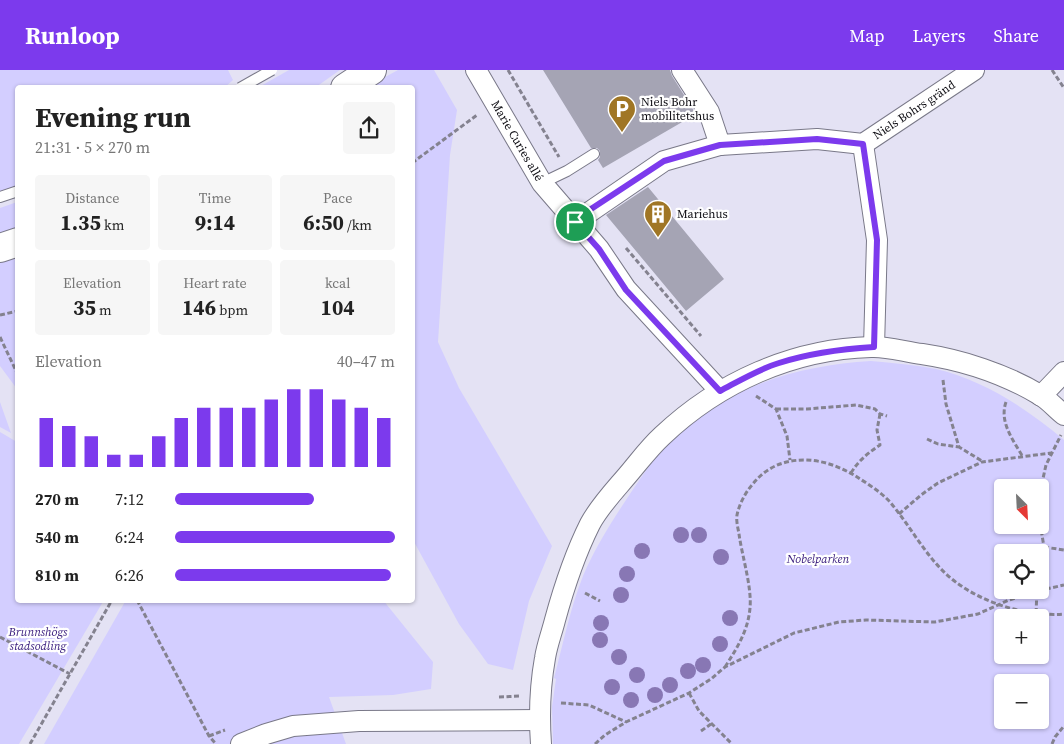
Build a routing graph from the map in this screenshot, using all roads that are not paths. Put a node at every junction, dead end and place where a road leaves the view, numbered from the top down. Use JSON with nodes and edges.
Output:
{"nodes":[{"id":1,"x":272,"y":70,"type":"edge"},
{"id":2,"x":372,"y":70,"type":"edge"},
{"id":3,"x":476,"y":70,"type":"edge"},
{"id":4,"x":682,"y":70,"type":"edge"},
{"id":5,"x":974,"y":70,"type":"edge"},
{"id":6,"x":245,"y":85,"type":"edge"},
{"id":7,"x":350,"y":85,"type":"edge"},
{"id":8,"x":863,"y":144,"type":"junction"},
{"id":9,"x":720,"y":145,"type":"junction"},
{"id":10,"x":594,"y":154,"type":"dead end"},
{"id":11,"x":542,"y":183,"type":"junction"},
{"id":12,"x":15,"y":192,"type":"edge"},
{"id":13,"x":0,"y":198,"type":"edge"},
{"id":14,"x":575,"y":222,"type":"junction"},
{"id":15,"x":15,"y":243,"type":"edge"},
{"id":16,"x":0,"y":248,"type":"edge"},
{"id":17,"x":874,"y":347,"type":"junction"},
{"id":18,"x":1064,"y":372,"type":"edge"},
{"id":19,"x":720,"y":391,"type":"junction"},
{"id":20,"x":1041,"y":396,"type":"junction"},
{"id":21,"x":1064,"y":415,"type":"edge"},
{"id":22,"x":540,"y":712,"type":"junction"},
{"id":23,"x":241,"y":744,"type":"edge"},
{"id":24,"x":541,"y":744,"type":"edge"}],
"edges":[{"from":1,"to":6,"type":"lane","bridge":true},
{"from":2,"to":7,"type":"main road"},
{"from":3,"to":11,"type":"street","name":"Marie Curies allé"},
{"from":4,"to":9,"type":"street"},
{"from":5,"to":8,"type":"street","name":"Niels Bohrs gränd"},
{"from":8,"to":9,"type":"street","name":"Niels Bohrs gränd"},
{"from":8,"to":17,"type":"street"},
{"from":9,"to":14,"type":"street","name":"Niels Bohrs gränd"},
{"from":10,"to":11,"type":"lane"},
{"from":11,"to":14,"type":"street","name":"Marie Curies allé"},
{"from":12,"to":13,"type":"lane"},
{"from":14,"to":19,"type":"street","name":"Marie Curies allé"},
{"from":15,"to":16,"type":"main road"},
{"from":17,"to":19,"type":"street"},
{"from":17,"to":20,"type":"street"},
{"from":18,"to":20,"type":"street"},
{"from":19,"to":22,"type":"street"},
{"from":20,"to":21,"type":"street"},
{"from":22,"to":23,"type":"street"},
{"from":22,"to":24,"type":"street"}]}
